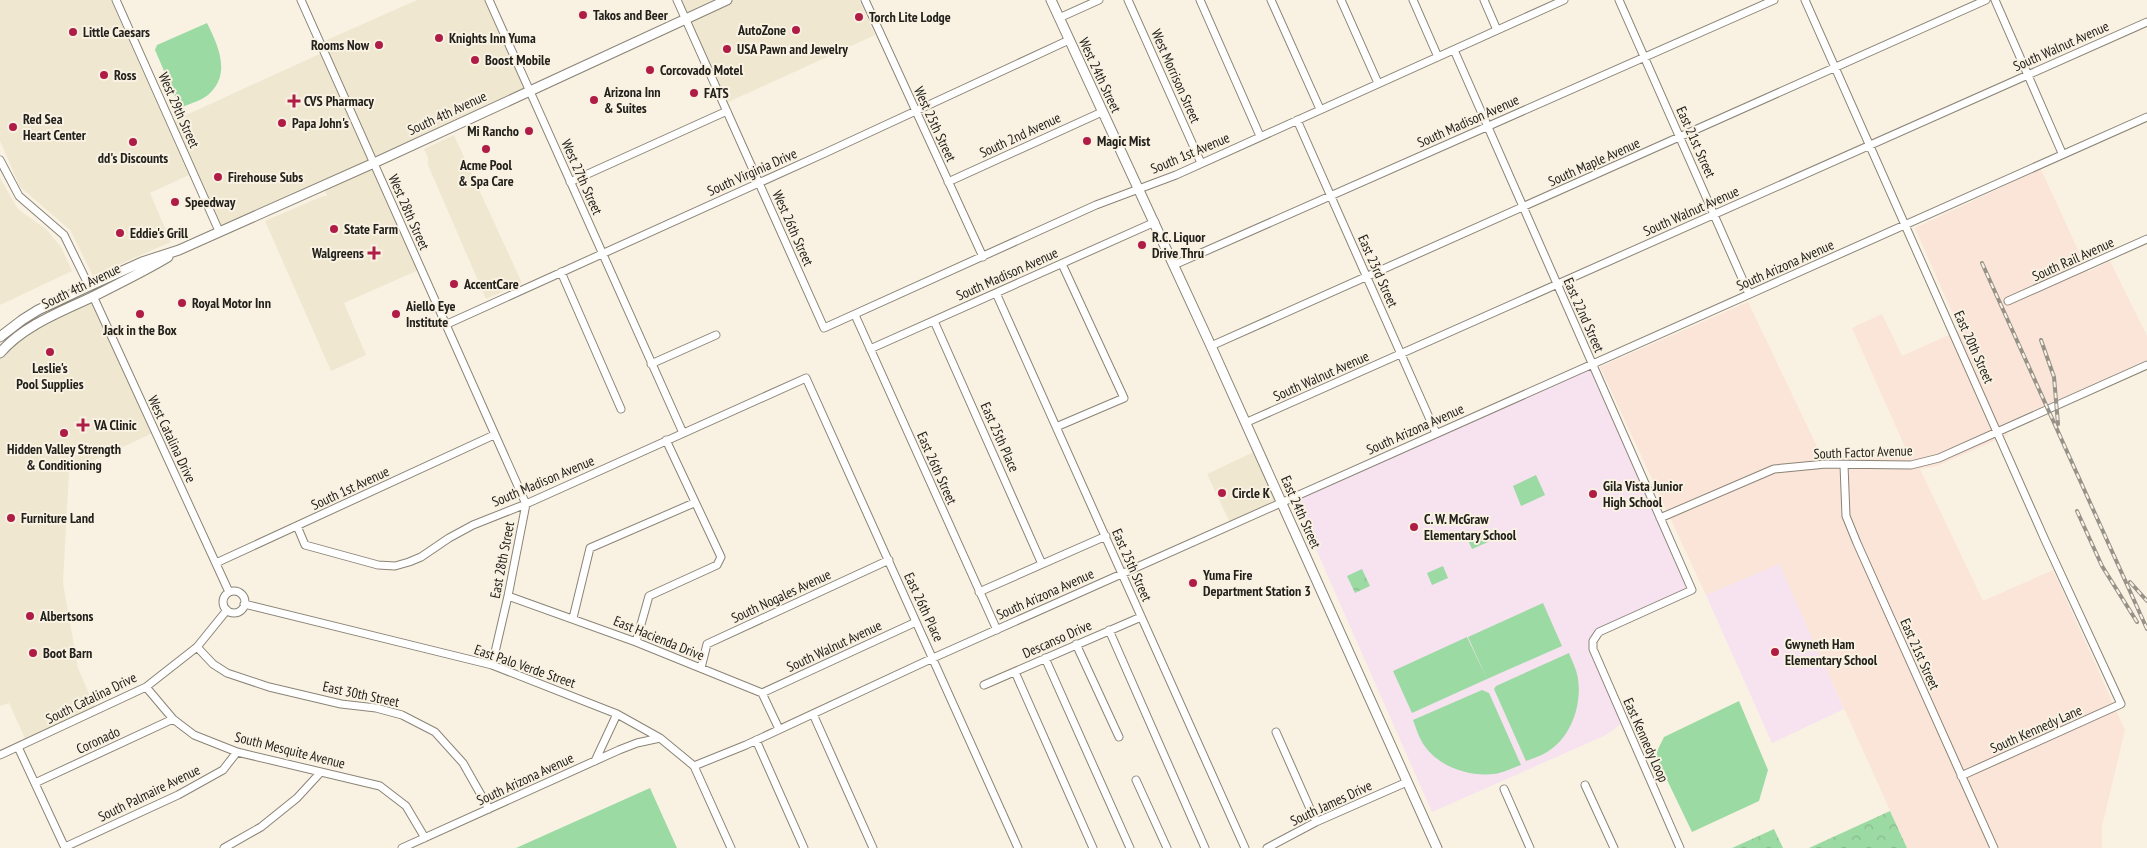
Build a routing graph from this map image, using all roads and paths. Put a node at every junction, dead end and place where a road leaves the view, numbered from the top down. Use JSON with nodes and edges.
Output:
{"nodes":[{"id":1,"x":116,"y":0,"type":"edge"},
{"id":2,"x":301,"y":0,"type":"edge"},
{"id":3,"x":489,"y":0,"type":"edge"},
{"id":4,"x":678,"y":0,"type":"edge"},
{"id":5,"x":727,"y":0,"type":"edge"},
{"id":6,"x":865,"y":0,"type":"edge"},
{"id":7,"x":1051,"y":0,"type":"edge"},
{"id":8,"x":1099,"y":0,"type":"edge"},
{"id":9,"x":1128,"y":0,"type":"edge"},
{"id":10,"x":1200,"y":0,"type":"edge"},
{"id":11,"x":1271,"y":0,"type":"edge"},
{"id":12,"x":1341,"y":0,"type":"edge"},
{"id":13,"x":1413,"y":0,"type":"edge"},
{"id":14,"x":1484,"y":0,"type":"edge"},
{"id":15,"x":1564,"y":0,"type":"edge"},
{"id":16,"x":1619,"y":0,"type":"edge"},
{"id":17,"x":1774,"y":0,"type":"edge"},
{"id":18,"x":1805,"y":0,"type":"edge"},
{"id":19,"x":1986,"y":0,"type":"edge"},
{"id":20,"x":1995,"y":0,"type":"edge"},
{"id":21,"x":1556,"y":2,"type":"edge"},
{"id":22,"x":1059,"y":18,"type":"junction"},
{"id":23,"x":686,"y":19,"type":"junction"},
{"id":24,"x":2147,"y":22,"type":"edge"},
{"id":25,"x":1497,"y":30,"type":"junction"},
{"id":26,"x":1069,"y":40,"type":"junction"},
{"id":27,"x":1454,"y":50,"type":"junction"},
{"id":28,"x":1644,"y":56,"type":"junction"},
{"id":29,"x":1438,"y":57,"type":"junction"},
{"id":30,"x":1835,"y":67,"type":"junction"},
{"id":31,"x":2028,"y":75,"type":"junction"},
{"id":32,"x":1378,"y":83,"type":"junction"},
{"id":33,"x":529,"y":90,"type":"junction"},
{"id":34,"x":1320,"y":109,"type":"junction"},
{"id":35,"x":727,"y":111,"type":"junction"},
{"id":36,"x":916,"y":111,"type":"junction"},
{"id":37,"x":1102,"y":112,"type":"junction"},
{"id":38,"x":2147,"y":118,"type":"edge"},
{"id":39,"x":1297,"y":120,"type":"junction"},
{"id":40,"x":1487,"y":126,"type":"junction"},
{"id":41,"x":1260,"y":136,"type":"junction"},
{"id":42,"x":1680,"y":136,"type":"junction"},
{"id":43,"x":1870,"y":145,"type":"junction"},
{"id":44,"x":2062,"y":153,"type":"junction"},
{"id":45,"x":0,"y":160,"type":"edge"},
{"id":46,"x":374,"y":163,"type":"junction"},
{"id":47,"x":1201,"y":163,"type":"junction"},
{"id":48,"x":570,"y":182,"type":"junction"},
{"id":49,"x":948,"y":182,"type":"junction"},
{"id":50,"x":759,"y":183,"type":"junction"},
{"id":51,"x":1139,"y":188,"type":"junction"},
{"id":52,"x":1331,"y":195,"type":"junction"},
{"id":53,"x":1523,"y":207,"type":"junction"},
{"id":54,"x":1715,"y":214,"type":"junction"},
{"id":55,"x":1155,"y":222,"type":"junction"},
{"id":56,"x":1905,"y":225,"type":"junction"},
{"id":57,"x":219,"y":231,"type":"junction"},
{"id":58,"x":2147,"y":239,"type":"edge"},
{"id":59,"x":179,"y":250,"type":"junction"},
{"id":60,"x":602,"y":253,"type":"junction"},
{"id":61,"x":983,"y":257,"type":"junction"},
{"id":62,"x":1062,"y":264,"type":"junction"},
{"id":63,"x":1174,"y":265,"type":"junction"},
{"id":64,"x":561,"y":272,"type":"junction"},
{"id":65,"x":1367,"y":277,"type":"junction"},
{"id":66,"x":1557,"y":285,"type":"junction"},
{"id":67,"x":89,"y":286,"type":"junction"},
{"id":68,"x":996,"y":293,"type":"junction"},
{"id":69,"x":1749,"y":294,"type":"junction"},
{"id":70,"x":94,"y":296,"type":"junction"},
{"id":71,"x":2008,"y":301,"type":"dead end"},
{"id":72,"x":855,"y":315,"type":"junction"},
{"id":73,"x":934,"y":320,"type":"junction"},
{"id":74,"x":445,"y":324,"type":"junction"},
{"id":75,"x":824,"y":328,"type":"joint"},
{"id":76,"x":716,"y":335,"type":"dead end"},
{"id":77,"x":0,"y":337,"type":"edge"},
{"id":78,"x":1211,"y":346,"type":"junction"},
{"id":79,"x":870,"y":349,"type":"junction"},
{"id":80,"x":0,"y":354,"type":"edge"},
{"id":81,"x":1401,"y":354,"type":"junction"},
{"id":82,"x":1592,"y":363,"type":"junction"},
{"id":83,"x":651,"y":364,"type":"junction"},
{"id":84,"x":2147,"y":365,"type":"edge"},
{"id":85,"x":806,"y":378,"type":"joint"},
{"id":86,"x":621,"y":409,"type":"dead end"},
{"id":87,"x":1246,"y":423,"type":"junction"},
{"id":88,"x":1056,"y":427,"type":"junction"},
{"id":89,"x":1997,"y":431,"type":"junction"},
{"id":90,"x":683,"y":432,"type":"junction"},
{"id":91,"x":1436,"y":433,"type":"junction"},
{"id":92,"x":494,"y":435,"type":"junction"},
{"id":93,"x":666,"y":440,"type":"junction"},
{"id":94,"x":1844,"y":465,"type":"junction"},
{"id":95,"x":1282,"y":502,"type":"junction"},
{"id":96,"x":694,"y":503,"type":"junction"},
{"id":97,"x":526,"y":504,"type":"junction"},
{"id":98,"x":1660,"y":518,"type":"junction"},
{"id":99,"x":297,"y":526,"type":"junction"},
{"id":100,"x":1106,"y":536,"type":"junction"},
{"id":101,"x":889,"y":560,"type":"junction"},
{"id":102,"x":216,"y":563,"type":"junction"},
{"id":103,"x":1042,"y":564,"type":"junction"},
{"id":104,"x":1122,"y":574,"type":"junction"},
{"id":105,"x":229,"y":592,"type":"junction"},
{"id":106,"x":980,"y":592,"type":"junction"},
{"id":107,"x":508,"y":596,"type":"junction"},
{"id":108,"x":244,"y":604,"type":"junction"},
{"id":109,"x":227,"y":610,"type":"junction"},
{"id":110,"x":1141,"y":617,"type":"junction"},
{"id":111,"x":573,"y":618,"type":"junction"},
{"id":112,"x":916,"y":622,"type":"junction"},
{"id":113,"x":997,"y":630,"type":"junction"},
{"id":114,"x":1109,"y":630,"type":"junction"},
{"id":115,"x":1593,"y":641,"type":"joint"},
{"id":116,"x":636,"y":642,"type":"junction"},
{"id":117,"x":1076,"y":644,"type":"junction"},
{"id":118,"x":197,"y":647,"type":"junction"},
{"id":119,"x":933,"y":658,"type":"junction"},
{"id":120,"x":1045,"y":658,"type":"junction"},
{"id":121,"x":492,"y":665,"type":"junction"},
{"id":122,"x":701,"y":668,"type":"junction"},
{"id":123,"x":1015,"y":672,"type":"junction"},
{"id":124,"x":984,"y":685,"type":"dead end"},
{"id":125,"x":146,"y":687,"type":"junction"},
{"id":126,"x":762,"y":693,"type":"junction"},
{"id":127,"x":2121,"y":704,"type":"joint"},
{"id":128,"x":617,"y":714,"type":"junction"},
{"id":129,"x":813,"y":714,"type":"junction"},
{"id":130,"x":173,"y":719,"type":"junction"},
{"id":131,"x":779,"y":729,"type":"junction"},
{"id":132,"x":1276,"y":732,"type":"dead end"},
{"id":133,"x":1119,"y":737,"type":"dead end"},
{"id":134,"x":660,"y":738,"type":"junction"},
{"id":135,"x":756,"y":740,"type":"junction"},
{"id":136,"x":18,"y":747,"type":"junction"},
{"id":137,"x":237,"y":752,"type":"junction"},
{"id":138,"x":0,"y":755,"type":"edge"},
{"id":139,"x":595,"y":760,"type":"junction"},
{"id":140,"x":694,"y":766,"type":"junction"},
{"id":141,"x":320,"y":773,"type":"junction"},
{"id":142,"x":1961,"y":776,"type":"junction"},
{"id":143,"x":1136,"y":780,"type":"dead end"},
{"id":144,"x":1407,"y":782,"type":"junction"},
{"id":145,"x":35,"y":783,"type":"junction"},
{"id":146,"x":1586,"y":785,"type":"dead end"},
{"id":147,"x":1504,"y":789,"type":"dead end"},
{"id":148,"x":489,"y":809,"type":"junction"},
{"id":149,"x":1316,"y":822,"type":"junction"},
{"id":150,"x":424,"y":838,"type":"junction"},
{"id":151,"x":65,"y":847,"type":"edge"},
{"id":152,"x":1434,"y":847,"type":"edge"},
{"id":153,"x":224,"y":848,"type":"edge"},
{"id":154,"x":402,"y":848,"type":"edge"},
{"id":155,"x":731,"y":848,"type":"edge"},
{"id":156,"x":804,"y":848,"type":"edge"},
{"id":157,"x":873,"y":848,"type":"edge"},
{"id":158,"x":1018,"y":848,"type":"edge"},
{"id":159,"x":1094,"y":848,"type":"edge"},
{"id":160,"x":1130,"y":848,"type":"edge"},
{"id":161,"x":1167,"y":848,"type":"edge"},
{"id":162,"x":1205,"y":848,"type":"edge"},
{"id":163,"x":1245,"y":848,"type":"edge"},
{"id":164,"x":1266,"y":848,"type":"edge"},
{"id":165,"x":1530,"y":848,"type":"edge"},
{"id":166,"x":1614,"y":848,"type":"edge"},
{"id":167,"x":1680,"y":848,"type":"edge"},
{"id":168,"x":1994,"y":848,"type":"edge"}],
"edges":[{"from":1,"to":57,"type":"street","name":"West 29th Street"},
{"from":2,"to":46,"type":"street","name":"West 28th Street"},
{"from":3,"to":33,"type":"street","name":"West 27th Street"},
{"from":4,"to":23,"type":"street","name":"West 26th Street"},
{"from":5,"to":23,"type":"main road","name":"South 4th Avenue"},
{"from":6,"to":36,"type":"street","name":"West 25th Street"},
{"from":7,"to":22,"type":"main road","name":"West 24th Street"},
{"from":8,"to":22,"type":"street"},
{"from":9,"to":47,"type":"street","name":"West Morrison Street"},
{"from":10,"to":41,"type":"street"},
{"from":11,"to":34,"type":"street"},
{"from":12,"to":32,"type":"street"},
{"from":13,"to":29,"type":"street"},
{"from":14,"to":25,"type":"street"},
{"from":15,"to":21,"type":"street","name":"South 1st Avenue"},
{"from":16,"to":28,"type":"street","name":"East 21st Street"},
{"from":17,"to":28,"type":"street","name":"South Madison Avenue"},
{"from":18,"to":30,"type":"street","name":"East 20th Street"},
{"from":19,"to":30,"type":"street","name":"South Maple Avenue"},
{"from":20,"to":31,"type":"street"},
{"from":21,"to":25,"type":"street","name":"South 1st Avenue"},
{"from":22,"to":26,"type":"main road","name":"West 24th Street"},
{"from":23,"to":33,"type":"main road","name":"South 4th Avenue"},
{"from":23,"to":35,"type":"street","name":"West 26th Street"},
{"from":24,"to":31,"type":"street","name":"South Walnut Avenue"},
{"from":25,"to":27,"type":"street","name":"South 1st Avenue"},
{"from":26,"to":36,"type":"street","name":"South Virginia Drive"},
{"from":26,"to":37,"type":"main road","name":"West 24th Street"},
{"from":27,"to":29,"type":"street","name":"South 1st Avenue"},
{"from":27,"to":40,"type":"street","name":"East 22nd Street"},
{"from":28,"to":40,"type":"street","name":"South Madison Avenue"},
{"from":28,"to":42,"type":"street","name":"East 21st Street"},
{"from":29,"to":32,"type":"street","name":"South 1st Avenue"},
{"from":30,"to":42,"type":"street","name":"South Maple Avenue"},
{"from":30,"to":43,"type":"street","name":"East 20th Street"},
{"from":31,"to":43,"type":"street","name":"South Walnut Avenue"},
{"from":31,"to":44,"type":"street"},
{"from":32,"to":34,"type":"street","name":"South 1st Avenue"},
{"from":33,"to":46,"type":"main road","name":"South 4th Avenue"},
{"from":33,"to":48,"type":"street","name":"West 27th Street"},
{"from":34,"to":39,"type":"street","name":"South 1st Avenue"},
{"from":35,"to":48,"type":"street"},
{"from":35,"to":50,"type":"street","name":"West 26th Street"},
{"from":36,"to":49,"type":"street","name":"West 25th Street"},
{"from":36,"to":50,"type":"street","name":"South Virginia Drive"},
{"from":37,"to":49,"type":"street","name":"South 2nd Avenue"},
{"from":37,"to":51,"type":"main road","name":"West 24th Street"},
{"from":38,"to":44,"type":"street","name":"South Arizona Avenue"},
{"from":39,"to":41,"type":"street","name":"South 1st Avenue"},
{"from":39,"to":52,"type":"street","name":"East 23rd Street"},
{"from":40,"to":52,"type":"street","name":"South Madison Avenue"},
{"from":40,"to":53,"type":"street","name":"East 22nd Street"},
{"from":41,"to":47,"type":"street","name":"South 1st Avenue"},
{"from":42,"to":53,"type":"street","name":"South Maple Avenue"},
{"from":42,"to":54,"type":"street","name":"East 21st Street"},
{"from":43,"to":54,"type":"street","name":"South Walnut Avenue"},
{"from":43,"to":56,"type":"street","name":"East 20th Street"},
{"from":44,"to":56,"type":"street","name":"South Arizona Avenue"},
{"from":45,"to":67,"type":"street"},
{"from":46,"to":57,"type":"main road","name":"South 4th Avenue"},
{"from":46,"to":74,"type":"street","name":"West 28th Street"},
{"from":47,"to":51,"type":"street","name":"South 1st Avenue"},
{"from":48,"to":60,"type":"street","name":"West 27th Street"},
{"from":49,"to":61,"type":"street","name":"West 25th Street"},
{"from":50,"to":60,"type":"street","name":"South Virginia Drive"},
{"from":50,"to":75,"type":"street","name":"West 26th Street"},
{"from":51,"to":55,"type":"main road","name":"East 24th Street"},
{"from":51,"to":61,"type":"street","name":"South 1st Avenue"},
{"from":52,"to":63,"type":"street","name":"South Madison Avenue"},
{"from":52,"to":65,"type":"street","name":"East 23rd Street"},
{"from":53,"to":65,"type":"street","name":"South Maple Avenue"},
{"from":53,"to":66,"type":"street","name":"East 22nd Street"},
{"from":54,"to":66,"type":"street","name":"South Walnut Avenue"},
{"from":54,"to":69,"type":"street","name":"East 21st Street"},
{"from":55,"to":62,"type":"street","name":"South Madison Avenue"},
{"from":55,"to":63,"type":"main road","name":"East 24th Street"},
{"from":56,"to":69,"type":"street","name":"South Arizona Avenue"},
{"from":56,"to":89,"type":"street","name":"East 20th Street"},
{"from":57,"to":59,"type":"main road","name":"South 4th Avenue"},
{"from":58,"to":71,"type":"street","name":"South Rail Avenue"},
{"from":59,"to":67,"type":"main road","name":"South 4th Avenue"},
{"from":59,"to":70,"type":"main road","name":"South 4th Avenue"},
{"from":60,"to":64,"type":"street","name":"South Virginia Drive"},
{"from":60,"to":83,"type":"street","name":"West 27th Street"},
{"from":61,"to":72,"type":"street","name":"South 1st Avenue"},
{"from":62,"to":68,"type":"street","name":"South Madison Avenue"},
{"from":62,"to":88,"type":"street"},
{"from":63,"to":78,"type":"main road","name":"East 24th Street"},
{"from":64,"to":74,"type":"street","name":"South Virginia Drive"},
{"from":64,"to":86,"type":"street"},
{"from":65,"to":78,"type":"street","name":"South Maple Avenue"},
{"from":65,"to":81,"type":"street","name":"East 23rd Street"},
{"from":66,"to":81,"type":"street","name":"South Walnut Avenue"},
{"from":66,"to":82,"type":"street","name":"East 22nd Street"},
{"from":67,"to":70,"type":"main road"},
{"from":67,"to":77,"type":"main road","name":"South 4th Avenue"},
{"from":68,"to":73,"type":"street","name":"South Madison Avenue"},
{"from":68,"to":88,"type":"street","name":"East 25th Street"},
{"from":69,"to":82,"type":"street","name":"South Arizona Avenue"},
{"from":70,"to":80,"type":"main road","name":"South 4th Avenue"},
{"from":70,"to":102,"type":"street","name":"West Catalina Drive"},
{"from":72,"to":75,"type":"street","name":"South 1st Avenue"},
{"from":72,"to":79,"type":"street","name":"East 26th Street"},
{"from":73,"to":79,"type":"street","name":"South Madison Avenue"},
{"from":73,"to":103,"type":"street","name":"East 25th Place"},
{"from":74,"to":92,"type":"street","name":"West 28th Street"},
{"from":76,"to":83,"type":"street"},
{"from":78,"to":87,"type":"main road","name":"East 24th Street"},
{"from":79,"to":106,"type":"street","name":"East 26th Street"},
{"from":81,"to":87,"type":"street","name":"South Walnut Avenue"},
{"from":81,"to":91,"type":"street","name":"East 23rd Street"},
{"from":82,"to":91,"type":"street","name":"South Arizona Avenue"},
{"from":82,"to":98,"type":"street","name":"East 22nd Street"},
{"from":83,"to":90,"type":"street","name":"West 27th Street"},
{"from":84,"to":89,"type":"street","name":"South Factor Avenue"},
{"from":85,"to":90,"type":"street","name":"South Madison Avenue"},
{"from":85,"to":101,"type":"street","name":"East 26th Place"},
{"from":87,"to":95,"type":"main road","name":"East 24th Street"},
{"from":88,"to":100,"type":"street","name":"East 25th Street"},
{"from":89,"to":94,"type":"street","name":"South Factor Avenue"},
{"from":89,"to":127,"type":"street","name":"East 20th Street"},
{"from":90,"to":93,"type":"street","name":"South Madison Avenue"},
{"from":91,"to":95,"type":"street","name":"South Arizona Avenue"},
{"from":92,"to":97,"type":"street"},
{"from":92,"to":99,"type":"street","name":"South 1st Avenue"},
{"from":93,"to":96,"type":"street"},
{"from":93,"to":97,"type":"street","name":"South Madison Avenue"},
{"from":94,"to":98,"type":"street","name":"South Factor Avenue"},
{"from":94,"to":142,"type":"street","name":"East 21st Street"},
{"from":95,"to":104,"type":"street","name":"South Arizona Avenue"},
{"from":95,"to":144,"type":"main road","name":"East 24th Street"},
{"from":96,"to":111,"type":"street"},
{"from":96,"to":116,"type":"street"},
{"from":97,"to":99,"type":"street","name":"South Madison Avenue"},
{"from":97,"to":107,"type":"street","name":"East 28th Street"},
{"from":98,"to":115,"type":"street","name":"East 22nd Street"},
{"from":99,"to":102,"type":"street","name":"South 1st Avenue"},
{"from":100,"to":103,"type":"street"},
{"from":100,"to":104,"type":"street","name":"East 25th Street"},
{"from":101,"to":112,"type":"street","name":"East 26th Place"},
{"from":101,"to":122,"type":"street","name":"South Nogales Avenue"},
{"from":102,"to":105,"type":"street","name":"West Catalina Drive"},
{"from":103,"to":106,"type":"street"},
{"from":104,"to":110,"type":"street","name":"East 25th Street"},
{"from":104,"to":113,"type":"street","name":"South Arizona Avenue"},
{"from":105,"to":108,"type":"street"},
{"from":105,"to":109,"type":"street"},
{"from":106,"to":113,"type":"street","name":"East 26th Street"},
{"from":107,"to":111,"type":"street","name":"East Hacienda Drive"},
{"from":107,"to":121,"type":"street","name":"East 28th Street"},
{"from":108,"to":109,"type":"street"},
{"from":108,"to":121,"type":"street","name":"East Palo Verde Street"},
{"from":109,"to":118,"type":"street","name":"South Catalina Drive"},
{"from":110,"to":114,"type":"street","name":"Descanso Drive"},
{"from":110,"to":163,"type":"street","name":"East 25th Street"},
{"from":111,"to":116,"type":"street","name":"East Hacienda Drive"},
{"from":112,"to":119,"type":"street","name":"East 26th Place"},
{"from":112,"to":126,"type":"street","name":"South Walnut Avenue"},
{"from":113,"to":119,"type":"street","name":"South Arizona Avenue"},
{"from":114,"to":117,"type":"street","name":"Descanso Drive"},
{"from":114,"to":162,"type":"street"},
{"from":115,"to":167,"type":"street","name":"East Kennedy Loop"},
{"from":116,"to":122,"type":"street","name":"East Hacienda Drive"},
{"from":117,"to":120,"type":"street","name":"Descanso Drive"},
{"from":117,"to":133,"type":"street"},
{"from":118,"to":125,"type":"street","name":"South Catalina Drive"},
{"from":118,"to":148,"type":"street","name":"East 30th Street"},
{"from":119,"to":129,"type":"street","name":"South Arizona Avenue"},
{"from":119,"to":158,"type":"street","name":"East 26th Place"},
{"from":120,"to":123,"type":"street","name":"Descanso Drive"},
{"from":120,"to":160,"type":"street"},
{"from":121,"to":128,"type":"street","name":"East Palo Verde Street"},
{"from":122,"to":126,"type":"street","name":"East Hacienda Drive"},
{"from":123,"to":124,"type":"street","name":"Descanso Drive"},
{"from":123,"to":159,"type":"street"},
{"from":125,"to":130,"type":"street","name":"South Mesquite Avenue"},
{"from":125,"to":136,"type":"street","name":"South Catalina Drive"},
{"from":126,"to":131,"type":"street"},
{"from":127,"to":142,"type":"street","name":"South Kennedy Lane"},
{"from":128,"to":134,"type":"street","name":"East Palo Verde Street"},
{"from":128,"to":139,"type":"street"},
{"from":129,"to":131,"type":"street","name":"South Arizona Avenue"},
{"from":129,"to":157,"type":"street"},
{"from":130,"to":137,"type":"street","name":"South Mesquite Avenue"},
{"from":130,"to":145,"type":"street","name":"Coronado"},
{"from":131,"to":135,"type":"street","name":"South Arizona Avenue"},
{"from":132,"to":149,"type":"street"},
{"from":134,"to":139,"type":"street","name":"South Arizona Avenue"},
{"from":134,"to":140,"type":"street","name":"East Palo Verde Street"},
{"from":135,"to":140,"type":"street","name":"South Arizona Avenue"},
{"from":135,"to":156,"type":"street"},
{"from":136,"to":138,"type":"street","name":"South Catalina Drive"},
{"from":136,"to":145,"type":"street"},
{"from":137,"to":141,"type":"street","name":"South Mesquite Avenue"},
{"from":137,"to":151,"type":"street","name":"South Palmaire Avenue"},
{"from":139,"to":148,"type":"street","name":"South Arizona Avenue"},
{"from":140,"to":155,"type":"street","name":"East Palo Verde Street"},
{"from":141,"to":150,"type":"street","name":"South Mesquite Avenue"},
{"from":141,"to":153,"type":"street"},
{"from":142,"to":168,"type":"street","name":"East 21st Street"},
{"from":143,"to":161,"type":"street"},
{"from":144,"to":149,"type":"street","name":"South James Drive"},
{"from":144,"to":152,"type":"main road","name":"East 24th Street"},
{"from":145,"to":151,"type":"street"},
{"from":146,"to":166,"type":"street"},
{"from":147,"to":165,"type":"street"},
{"from":148,"to":150,"type":"street","name":"South Arizona Avenue"},
{"from":149,"to":164,"type":"street","name":"South James Drive"},
{"from":150,"to":154,"type":"street","name":"South Arizona Avenue"}]}
